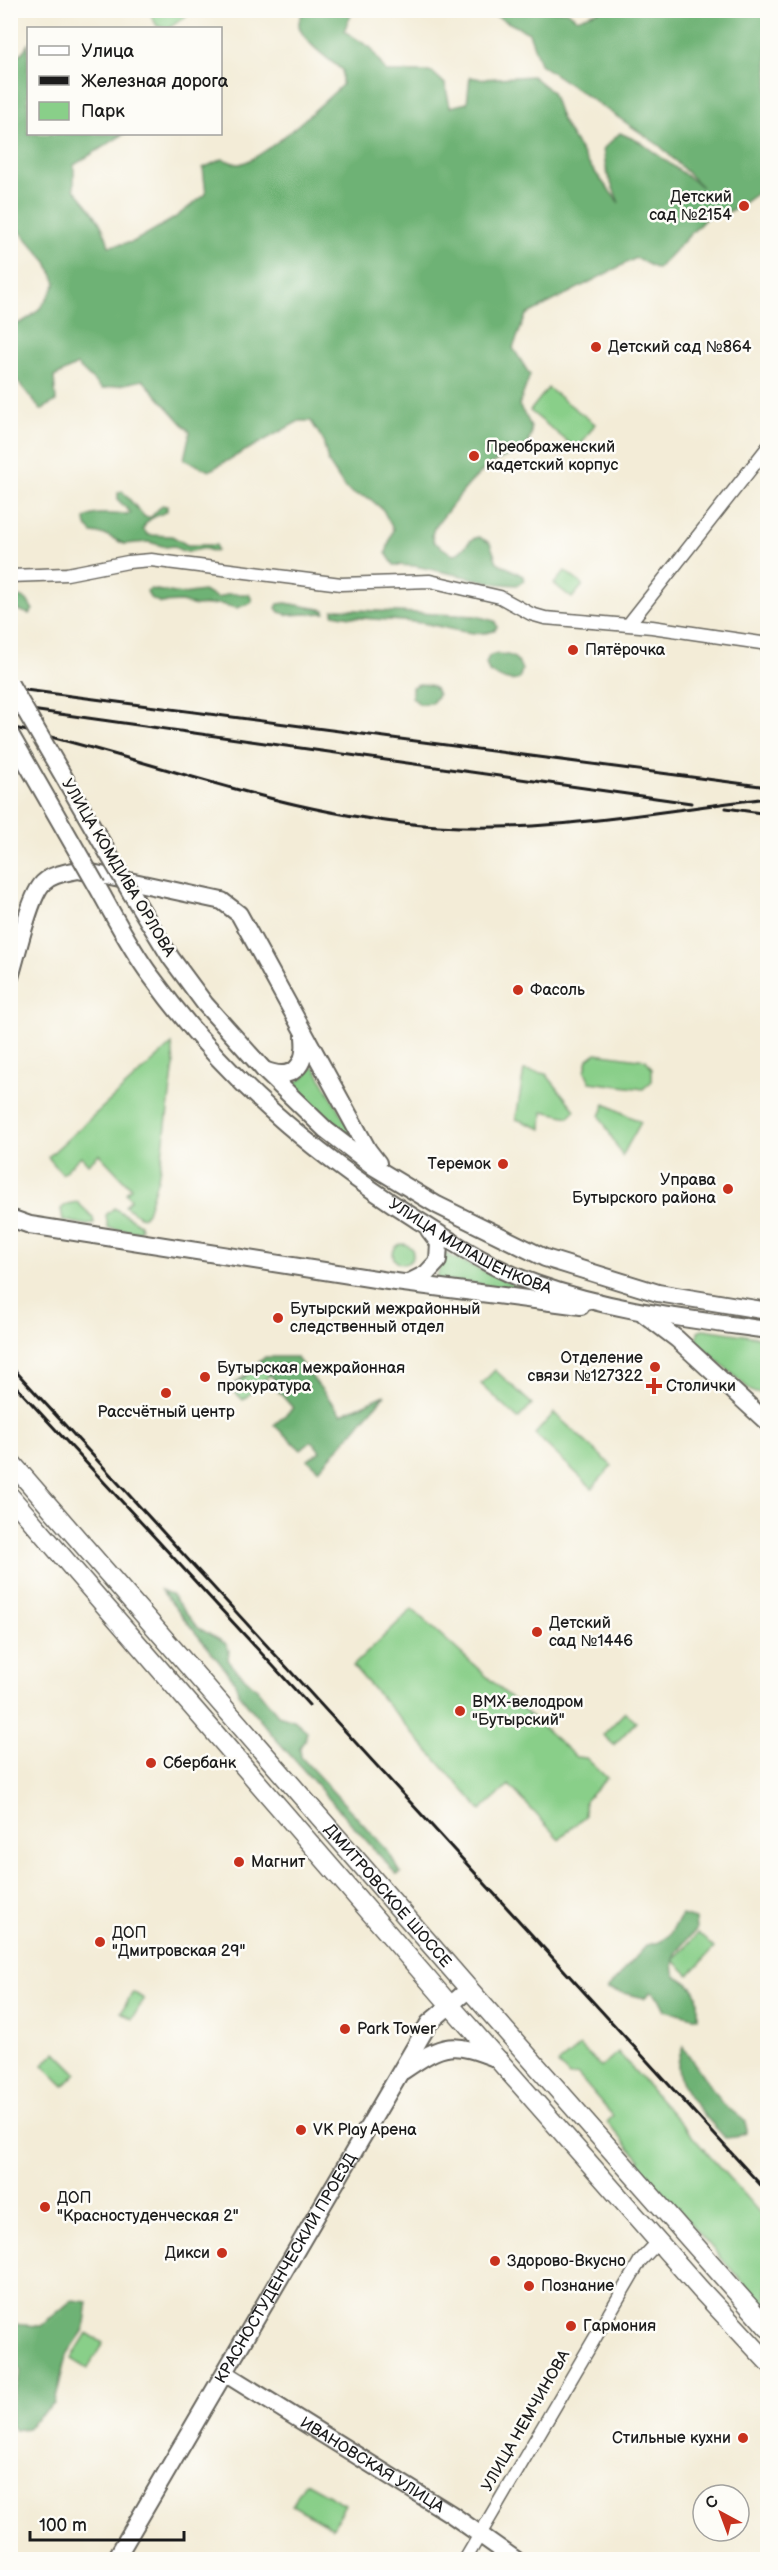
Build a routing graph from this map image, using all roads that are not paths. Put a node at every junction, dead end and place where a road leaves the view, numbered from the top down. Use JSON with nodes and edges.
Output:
{"nodes":[{"id":1,"x":768,"y":447,"type":"edge"},
{"id":2,"x":10,"y":576,"type":"edge"},
{"id":3,"x":628,"y":625,"type":"junction"},
{"id":4,"x":768,"y":644,"type":"edge"},
{"id":5,"x":10,"y":684,"type":"edge"},
{"id":6,"x":10,"y":734,"type":"edge"},
{"id":7,"x":10,"y":977,"type":"edge"},
{"id":8,"x":304,"y":1036,"type":"junction"},
{"id":9,"x":240,"y":1043,"type":"joint"},
{"id":10,"x":221,"y":1061,"type":"joint"},
{"id":11,"x":264,"y":1071,"type":"junction"},
{"id":12,"x":401,"y":1184,"type":"junction"},
{"id":13,"x":10,"y":1218,"type":"edge"},
{"id":14,"x":424,"y":1225,"type":"junction"},
{"id":15,"x":407,"y":1284,"type":"junction"},
{"id":16,"x":676,"y":1296,"type":"junction"},
{"id":17,"x":624,"y":1308,"type":"junction"},
{"id":18,"x":768,"y":1311,"type":"edge"},
{"id":19,"x":641,"y":1312,"type":"junction"},
{"id":20,"x":671,"y":1317,"type":"junction"},
{"id":21,"x":768,"y":1330,"type":"edge"},
{"id":22,"x":677,"y":1339,"type":"junction"},
{"id":23,"x":745,"y":1401,"type":"junction"},
{"id":24,"x":768,"y":1403,"type":"edge"},
{"id":25,"x":768,"y":1423,"type":"edge"},
{"id":26,"x":10,"y":1461,"type":"edge"},
{"id":27,"x":10,"y":1496,"type":"edge"},
{"id":28,"x":468,"y":1989,"type":"junction"},
{"id":29,"x":450,"y":2005,"type":"junction"},
{"id":30,"x":500,"y":2060,"type":"junction"},
{"id":31,"x":400,"y":2073,"type":"junction"},
{"id":32,"x":658,"y":2242,"type":"junction"},
{"id":33,"x":768,"y":2328,"type":"edge"},
{"id":34,"x":768,"y":2362,"type":"edge"},
{"id":35,"x":226,"y":2374,"type":"junction"},
{"id":36,"x":480,"y":2534,"type":"junction"},
{"id":37,"x":116,"y":2559,"type":"edge"},
{"id":38,"x":465,"y":2559,"type":"edge"},
{"id":39,"x":516,"y":2559,"type":"edge"}],
"edges":[{"from":1,"to":3,"type":"street"},
{"from":2,"to":3,"type":"street"},
{"from":3,"to":4,"type":"street"},
{"from":5,"to":9,"type":"street","name":"УЛИЦА КОМДИВА ОРЛОВА","bridge":true},
{"from":6,"to":10,"type":"street","name":"УЛИЦА КОМДИВА ОРЛОВА","bridge":true},
{"from":7,"to":8,"type":"street"},
{"from":8,"to":11,"type":"street"},
{"from":8,"to":12,"type":"street"},
{"from":9,"to":11,"type":"street","name":"УЛИЦА МИЛАШЕНКОВА"},
{"from":10,"to":14,"type":"street","name":"УЛИЦА МИЛАШЕНКОВА"},
{"from":11,"to":12,"type":"street","name":"УЛИЦА МИЛАШЕНКОВА"},
{"from":12,"to":16,"type":"street","name":"УЛИЦА МИЛАШЕНКОВА"},
{"from":13,"to":15,"type":"street"},
{"from":14,"to":15,"type":"street"},
{"from":14,"to":17,"type":"street","name":"УЛИЦА МИЛАШЕНКОВА"},
{"from":15,"to":17,"type":"street"},
{"from":16,"to":18,"type":"street","name":"УЛИЦА МИЛАШЕНКОВА"},
{"from":16,"to":20,"type":"street"},
{"from":17,"to":19,"type":"street","name":"УЛИЦА МИЛАШЕНКОВА"},
{"from":19,"to":20,"type":"street","name":"УЛИЦА МИЛАШЕНКОВА"},
{"from":19,"to":22,"type":"street"},
{"from":20,"to":21,"type":"street","name":"УЛИЦА МИЛАШЕНКОВА"},
{"from":20,"to":22,"type":"street"},
{"from":22,"to":23,"type":"street"},
{"from":23,"to":24,"type":"street"},
{"from":23,"to":25,"type":"street"},
{"from":26,"to":28,"type":"main road","name":"ДМИТРОВСКОЕ ШОССЕ"},
{"from":27,"to":29,"type":"main road","name":"ДМИТРОВСКОЕ ШОССЕ"},
{"from":28,"to":29,"type":"street","name":"КРАСНОСТУДЕНЧЕСКИЙ ПРОЕЗД"},
{"from":28,"to":33,"type":"main road","name":"ДМИТРОВСКОЕ ШОССЕ"},
{"from":29,"to":30,"type":"main road","name":"ДМИТРОВСКОЕ ШОССЕ"},
{"from":29,"to":31,"type":"street","name":"КРАСНОСТУДЕНЧЕСКИЙ ПРОЕЗД"},
{"from":30,"to":31,"type":"street"},
{"from":30,"to":32,"type":"main road","name":"ДМИТРОВСКОЕ ШОССЕ"},
{"from":31,"to":35,"type":"street","name":"КРАСНОСТУДЕНЧЕСКИЙ ПРОЕЗД"},
{"from":32,"to":34,"type":"main road","name":"ДМИТРОВСКОЕ ШОССЕ"},
{"from":32,"to":36,"type":"street","name":"УЛИЦА НЕМЧИНОВА"},
{"from":35,"to":36,"type":"street","name":"ИВАНОВСКАЯ УЛИЦА"},
{"from":35,"to":37,"type":"street","name":"КРАСНОСТУДЕНЧЕСКИЙ ПРОЕЗД"},
{"from":36,"to":38,"type":"street","name":"УЛИЦА НЕМЧИНОВА"},
{"from":36,"to":39,"type":"street","name":"ИВАНОВСКАЯ УЛИЦА"}]}
